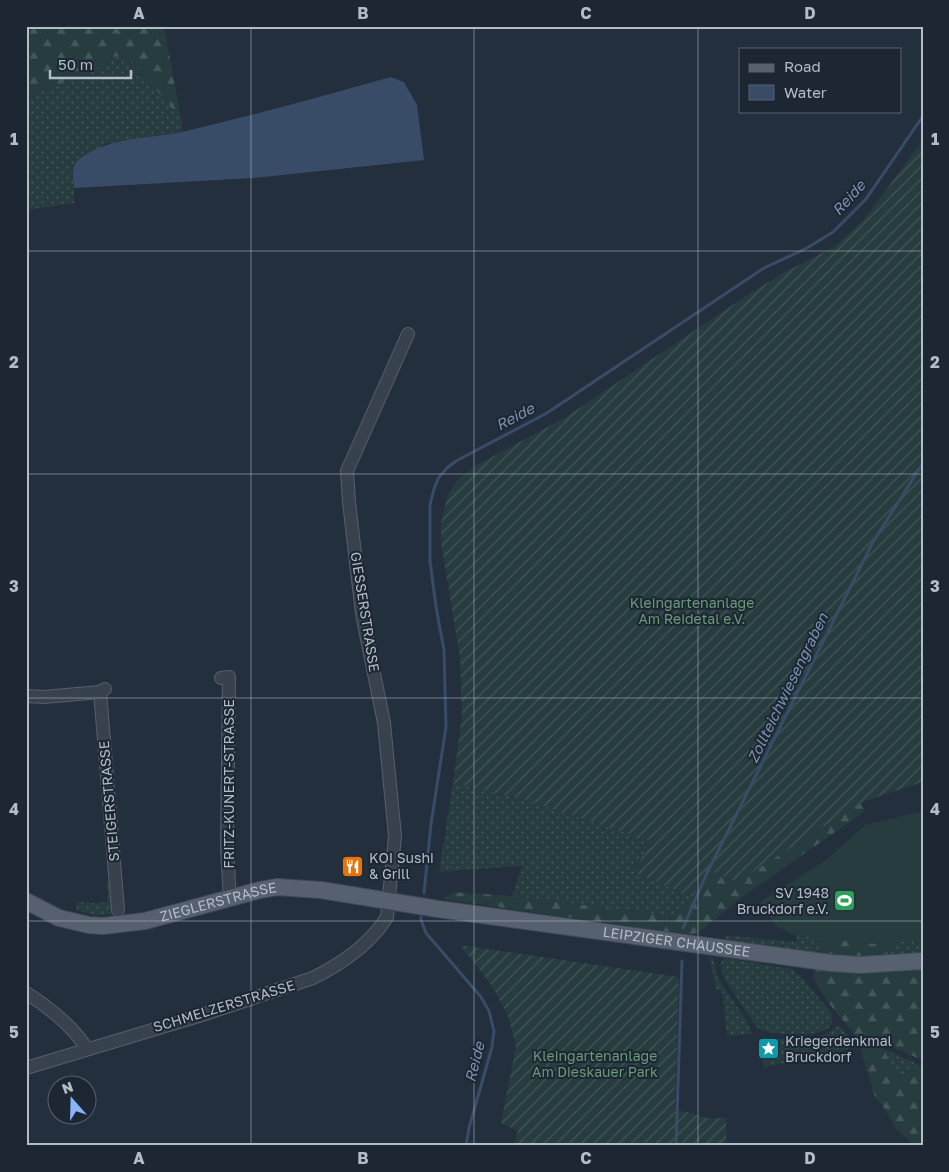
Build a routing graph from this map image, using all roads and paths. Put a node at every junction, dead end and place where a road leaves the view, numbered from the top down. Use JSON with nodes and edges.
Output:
{"nodes":[{"id":1,"x":408,"y":334,"type":"dead end"},
{"id":2,"x":222,"y":678,"type":"dead end"},
{"id":3,"x":26,"y":696,"type":"edge"},
{"id":4,"x":230,"y":899,"type":"junction"},
{"id":5,"x":388,"y":900,"type":"junction"},
{"id":6,"x":26,"y":901,"type":"edge"},
{"id":7,"x":414,"y":905,"type":"joint"},
{"id":8,"x":118,"y":910,"type":"dead end"},
{"id":9,"x":922,"y":961,"type":"edge"},
{"id":10,"x":26,"y":992,"type":"edge"},
{"id":11,"x":86,"y":1048,"type":"junction"},
{"id":12,"x":26,"y":1068,"type":"edge"}],
"edges":[{"from":1,"to":5,"type":"street","name":"GIESSERSTRASSE"},
{"from":2,"to":4,"type":"street","name":"FRITZ-KUNERT-STRASSE"},
{"from":3,"to":8,"type":"street","name":"STEIGERSTRASSE"},
{"from":4,"to":5,"type":"main road","name":"ZIEGLERSTRASSE"},
{"from":4,"to":6,"type":"main road","name":"ZIEGLERSTRASSE"},
{"from":5,"to":7,"type":"main road","name":"ZIEGLERSTRASSE"},
{"from":5,"to":11,"type":"street","name":"SCHMELZERSTRASSE"},
{"from":7,"to":9,"type":"main road","name":"LEIPZIGER CHAUSSEE"},
{"from":10,"to":11,"type":"street"},
{"from":11,"to":12,"type":"street","name":"SCHMELZERSTRASSE"}]}
